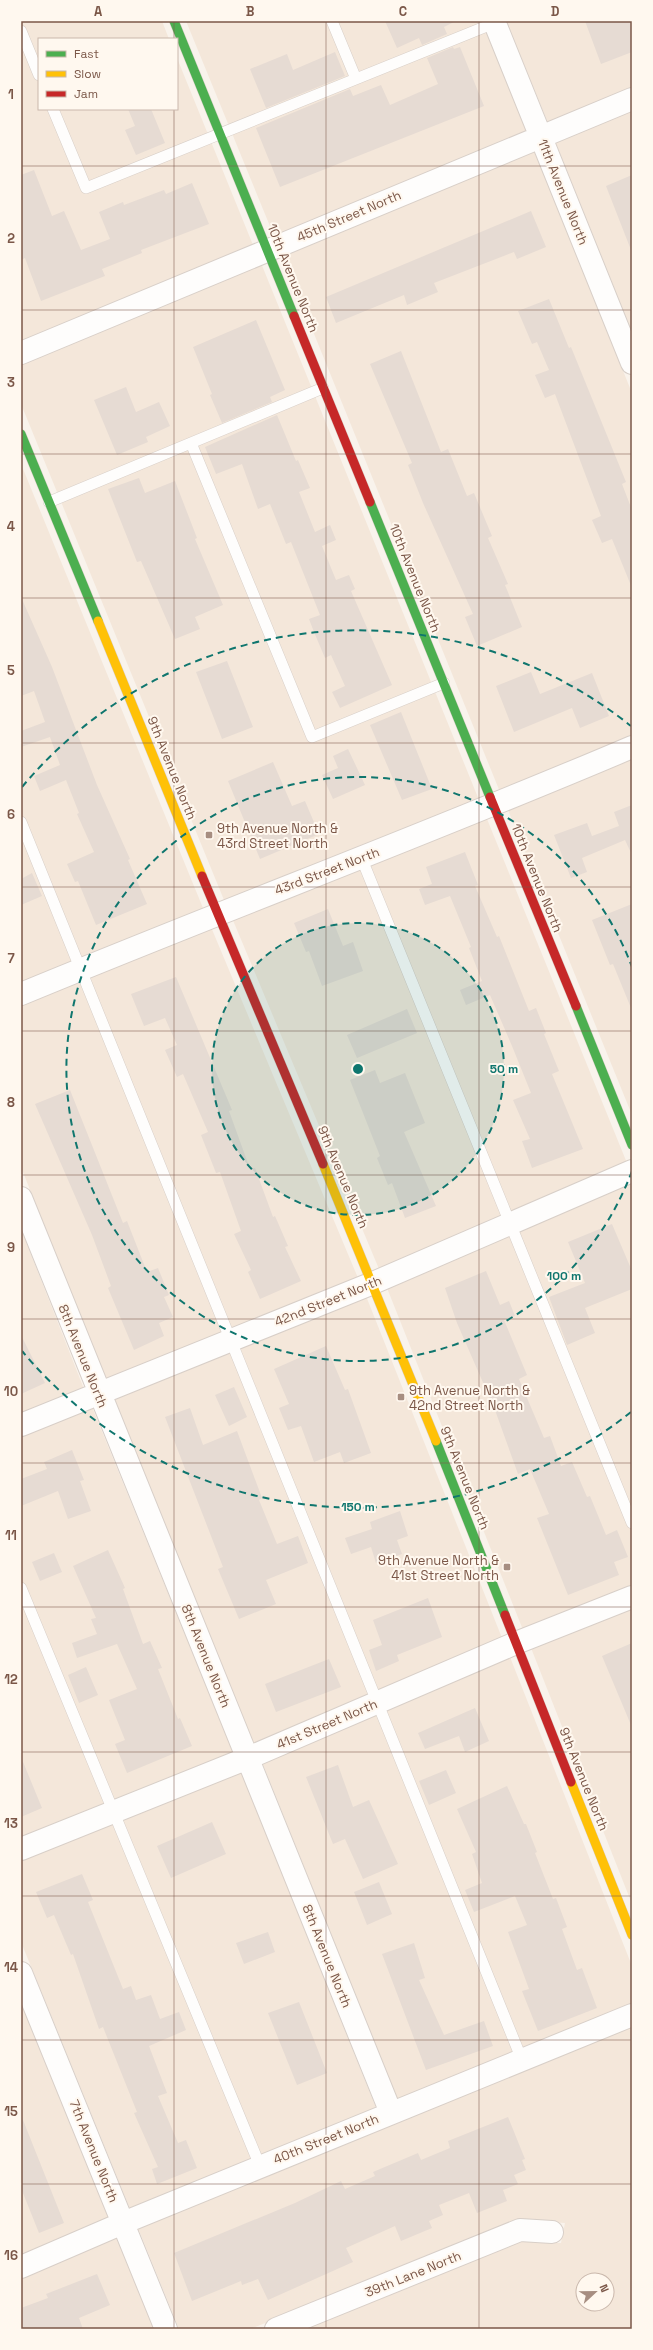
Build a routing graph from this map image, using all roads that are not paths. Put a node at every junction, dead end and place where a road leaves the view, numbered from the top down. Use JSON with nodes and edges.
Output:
{"nodes":[{"id":1,"x":174,"y":21,"type":"edge"},
{"id":2,"x":332,"y":21,"type":"edge"},
{"id":3,"x":496,"y":22,"type":"edge"},
{"id":4,"x":21,"y":31,"type":"edge"},
{"id":5,"x":38,"y":73,"type":"edge"},
{"id":6,"x":356,"y":79,"type":"junction"},
{"id":7,"x":632,"y":99,"type":"edge"},
{"id":8,"x":53,"y":110,"type":"edge"},
{"id":9,"x":220,"y":135,"type":"junction"},
{"id":10,"x":541,"y":136,"type":"junction"},
{"id":11,"x":267,"y":250,"type":"junction"},
{"id":12,"x":21,"y":353,"type":"edge"},
{"id":13,"x":632,"y":362,"type":"edge"},
{"id":14,"x":323,"y":388,"type":"junction"},
{"id":15,"x":21,"y":434,"type":"edge"},
{"id":16,"x":191,"y":443,"type":"junction"},
{"id":17,"x":49,"y":502,"type":"junction"},
{"id":18,"x":444,"y":683,"type":"junction"},
{"id":19,"x":632,"y":747,"type":"edge"},
{"id":20,"x":494,"y":806,"type":"junction"},
{"id":21,"x":21,"y":822,"type":"edge"},
{"id":22,"x":361,"y":857,"type":"junction"},
{"id":23,"x":217,"y":913,"type":"junction"},
{"id":24,"x":80,"y":970,"type":"junction"},
{"id":25,"x":21,"y":994,"type":"edge"},
{"id":26,"x":632,"y":1145,"type":"edge"},
{"id":27,"x":632,"y":1171,"type":"edge"},
{"id":28,"x":21,"y":1198,"type":"edge"},
{"id":29,"x":509,"y":1224,"type":"junction"},
{"id":30,"x":373,"y":1283,"type":"junction"},
{"id":31,"x":230,"y":1341,"type":"junction"},
{"id":32,"x":98,"y":1394,"type":"junction"},
{"id":33,"x":21,"y":1425,"type":"edge"},
{"id":34,"x":632,"y":1523,"type":"edge"},
{"id":35,"x":21,"y":1588,"type":"edge"},
{"id":36,"x":632,"y":1597,"type":"edge"},
{"id":37,"x":516,"y":1643,"type":"junction"},
{"id":38,"x":376,"y":1703,"type":"junction"},
{"id":39,"x":248,"y":1758,"type":"junction"},
{"id":40,"x":112,"y":1812,"type":"junction"},
{"id":41,"x":21,"y":1849,"type":"edge"},
{"id":42,"x":632,"y":1935,"type":"edge"},
{"id":43,"x":21,"y":1973,"type":"edge"},
{"id":44,"x":632,"y":2015,"type":"edge"},
{"id":45,"x":522,"y":2060,"type":"junction"},
{"id":46,"x":391,"y":2113,"type":"junction"},
{"id":47,"x":260,"y":2166,"type":"junction"},
{"id":48,"x":123,"y":2223,"type":"junction"},
{"id":49,"x":552,"y":2232,"type":"dead end"},
{"id":50,"x":21,"y":2267,"type":"edge"},
{"id":51,"x":166,"y":2329,"type":"edge"},
{"id":52,"x":276,"y":2329,"type":"edge"}],
"edges":[{"from":1,"to":9,"type":"street","name":"10th Avenue North"},
{"from":2,"to":6,"type":"lane"},
{"from":3,"to":6,"type":"lane"},
{"from":3,"to":10,"type":"street","name":"11th Avenue North"},
{"from":4,"to":5,"type":"lane"},
{"from":6,"to":9,"type":"lane"},
{"from":7,"to":10,"type":"street","name":"45th Street North"},
{"from":8,"to":9,"type":"lane"},
{"from":9,"to":11,"type":"street","name":"10th Avenue North"},
{"from":10,"to":11,"type":"street","name":"45th Street North"},
{"from":10,"to":13,"type":"street","name":"11th Avenue North"},
{"from":11,"to":12,"type":"street","name":"45th Street North"},
{"from":11,"to":14,"type":"street","name":"10th Avenue North"},
{"from":14,"to":16,"type":"lane"},
{"from":14,"to":18,"type":"street","name":"10th Avenue North"},
{"from":15,"to":17,"type":"street","name":"9th Avenue North"},
{"from":16,"to":17,"type":"lane"},
{"from":16,"to":18,"type":"lane"},
{"from":17,"to":23,"type":"street","name":"9th Avenue North"},
{"from":18,"to":20,"type":"street","name":"10th Avenue North"},
{"from":19,"to":20,"type":"street","name":"43rd Street North"},
{"from":20,"to":22,"type":"street","name":"43rd Street North"},
{"from":20,"to":26,"type":"street","name":"10th Avenue North"},
{"from":21,"to":24,"type":"lane"},
{"from":22,"to":23,"type":"street","name":"43rd Street North"},
{"from":22,"to":29,"type":"lane"},
{"from":23,"to":24,"type":"street","name":"43rd Street North"},
{"from":23,"to":30,"type":"street","name":"9th Avenue North"},
{"from":24,"to":25,"type":"street","name":"43rd Street North"},
{"from":24,"to":31,"type":"lane"},
{"from":27,"to":29,"type":"street","name":"42nd Street North"},
{"from":28,"to":32,"type":"street","name":"8th Avenue North"},
{"from":29,"to":30,"type":"street","name":"42nd Street North"},
{"from":29,"to":34,"type":"lane"},
{"from":30,"to":31,"type":"street","name":"42nd Street North"},
{"from":30,"to":37,"type":"street","name":"9th Avenue North"},
{"from":31,"to":32,"type":"street","name":"42nd Street North"},
{"from":31,"to":38,"type":"lane"},
{"from":32,"to":33,"type":"street","name":"42nd Street North"},
{"from":32,"to":39,"type":"street","name":"8th Avenue North"},
{"from":35,"to":40,"type":"lane"},
{"from":36,"to":37,"type":"street","name":"41st Street North"},
{"from":37,"to":38,"type":"street","name":"41st Street North"},
{"from":37,"to":42,"type":"street","name":"9th Avenue North"},
{"from":38,"to":39,"type":"street","name":"41st Street North"},
{"from":38,"to":45,"type":"lane"},
{"from":39,"to":40,"type":"street","name":"41st Street North"},
{"from":39,"to":46,"type":"street","name":"8th Avenue North"},
{"from":40,"to":41,"type":"street","name":"41st Street North"},
{"from":40,"to":47,"type":"lane"},
{"from":43,"to":48,"type":"street","name":"7th Avenue North"},
{"from":44,"to":45,"type":"street","name":"40th Street North"},
{"from":45,"to":46,"type":"street","name":"40th Street North"},
{"from":46,"to":47,"type":"street","name":"40th Street North"},
{"from":47,"to":48,"type":"street","name":"40th Street North"},
{"from":48,"to":50,"type":"street","name":"40th Street North"},
{"from":48,"to":51,"type":"street","name":"7th Avenue North"},
{"from":49,"to":52,"type":"street","name":"39th Lane North"}]}
